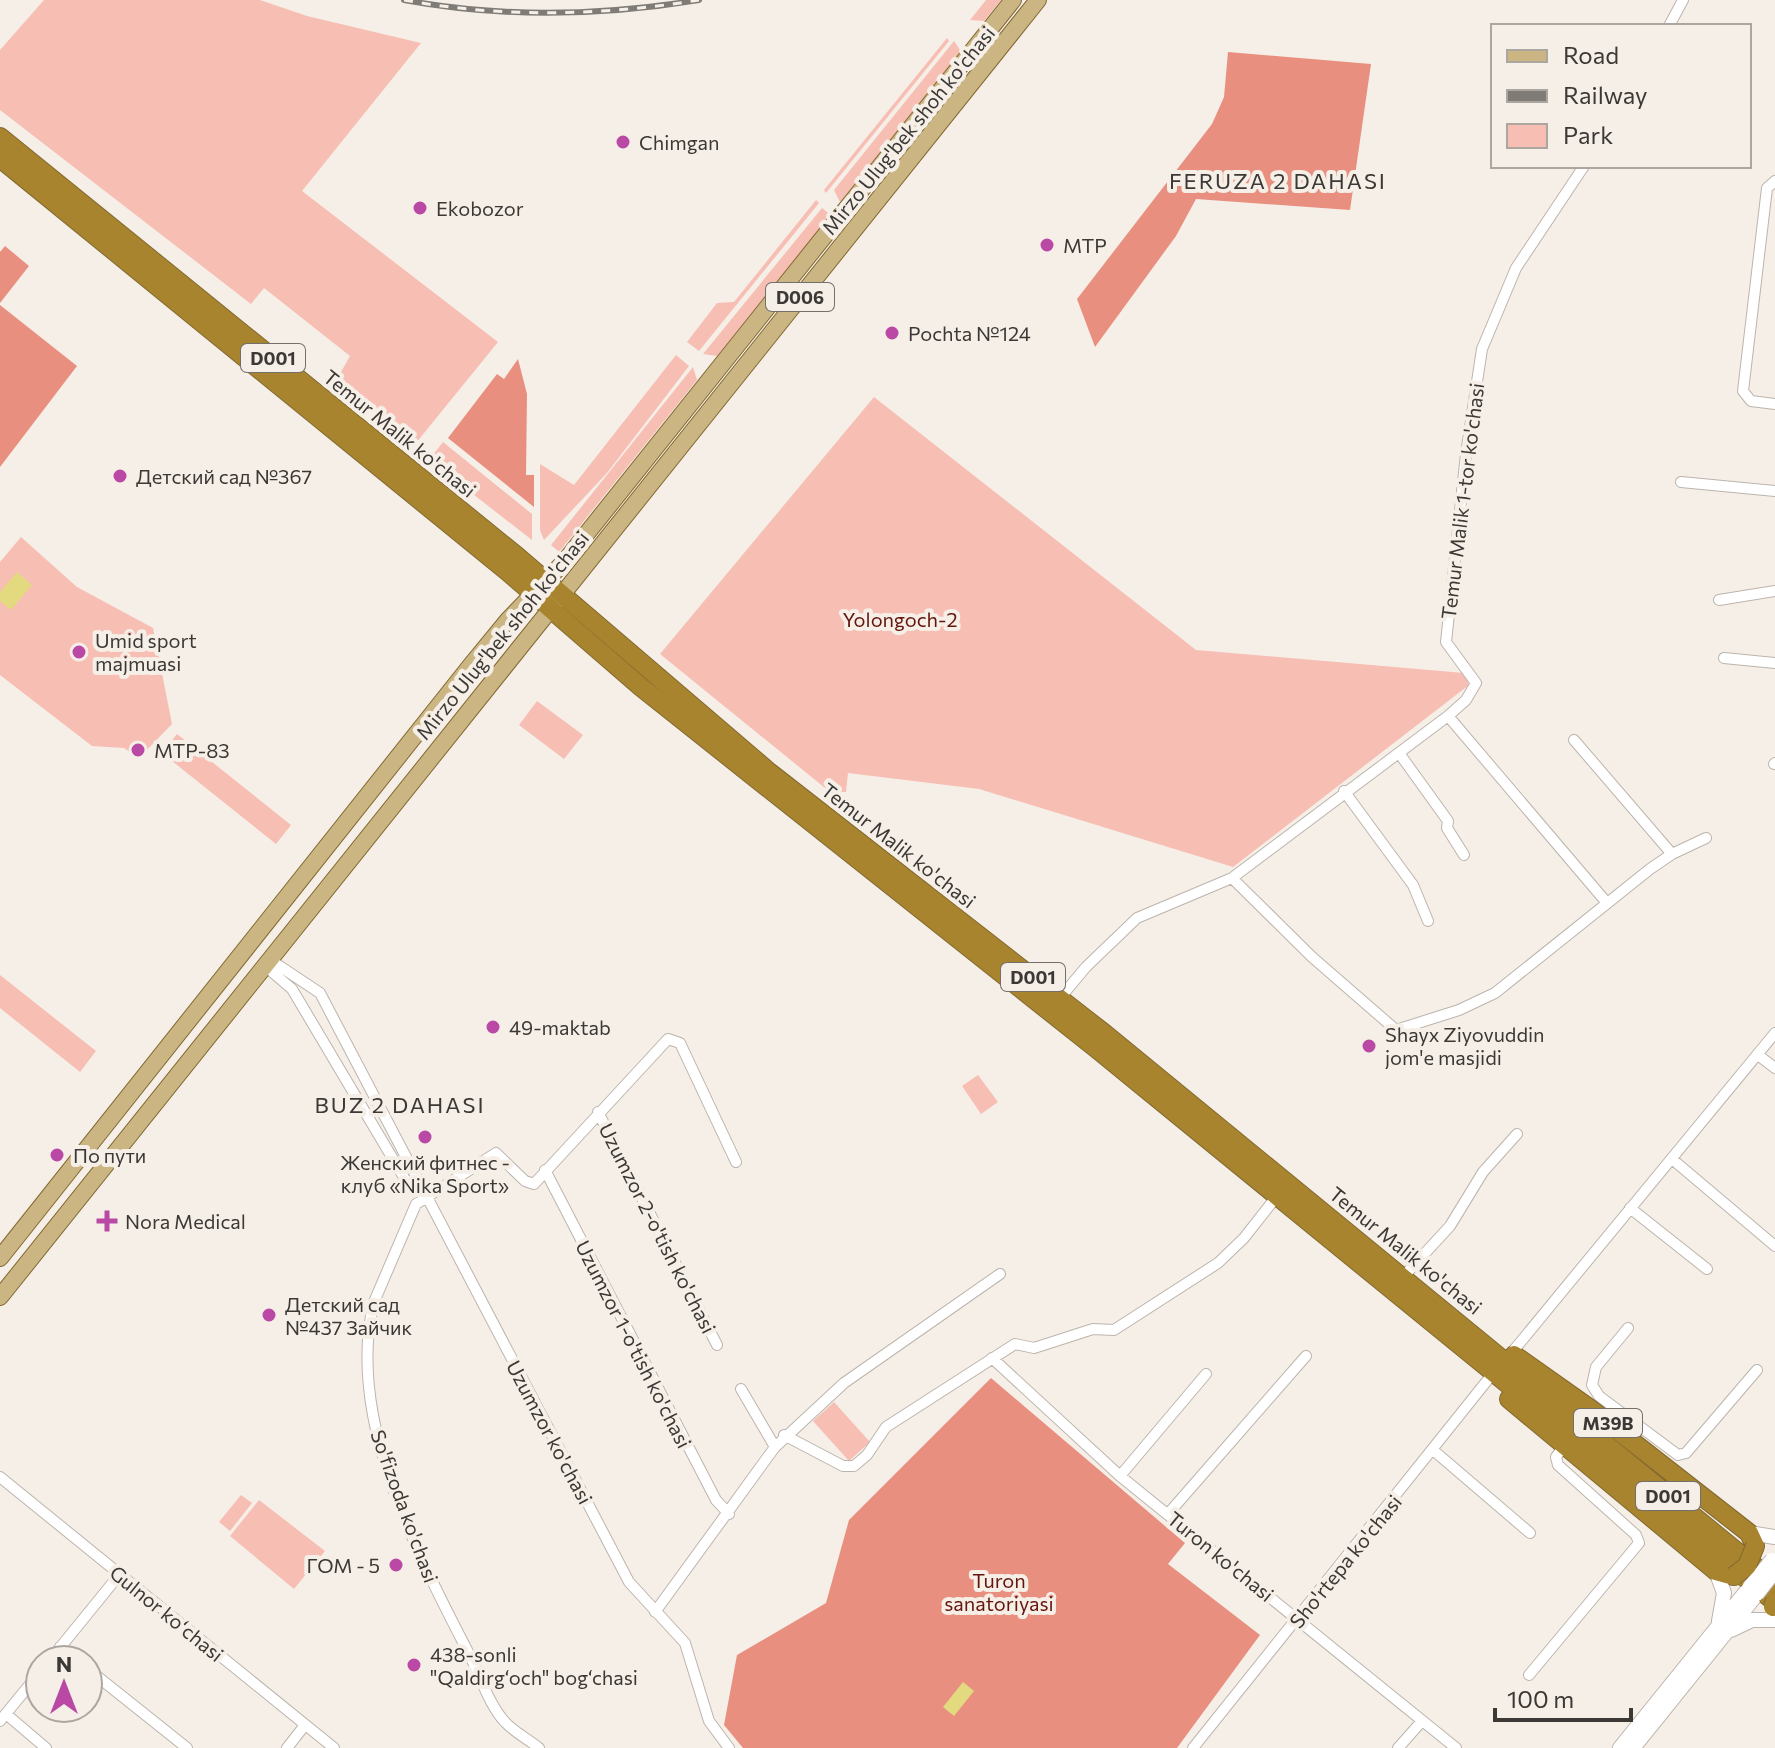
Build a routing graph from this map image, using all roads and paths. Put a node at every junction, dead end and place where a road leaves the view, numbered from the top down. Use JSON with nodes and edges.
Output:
{"nodes":[{"id":1,"x":1013,"y":0,"type":"edge"},
{"id":2,"x":1038,"y":0,"type":"edge"},
{"id":3,"x":1683,"y":0,"type":"edge"},
{"id":4,"x":1670,"y":24,"type":"edge"},
{"id":5,"x":0,"y":137,"type":"edge"},
{"id":6,"x":0,"y":158,"type":"edge"},
{"id":7,"x":1583,"y":168,"type":"edge"},
{"id":8,"x":1775,"y":181,"type":"edge"},
{"id":9,"x":50,"y":189,"type":"junction"},
{"id":10,"x":1775,"y":404,"type":"edge"},
{"id":11,"x":656,"y":447,"type":"junction"},
{"id":12,"x":670,"y":458,"type":"junction"},
{"id":13,"x":1681,"y":482,"type":"dead end"},
{"id":14,"x":1775,"y":491,"type":"edge"},
{"id":15,"x":540,"y":587,"type":"junction"},
{"id":16,"x":1775,"y":591,"type":"edge"},
{"id":17,"x":555,"y":600,"type":"junction"},
{"id":18,"x":1719,"y":600,"type":"dead end"},
{"id":19,"x":1724,"y":658,"type":"dead end"},
{"id":20,"x":1775,"y":663,"type":"edge"},
{"id":21,"x":1448,"y":716,"type":"junction"},
{"id":22,"x":1574,"y":740,"type":"dead end"},
{"id":23,"x":1399,"y":753,"type":"junction"},
{"id":24,"x":382,"y":779,"type":"junction"},
{"id":25,"x":1344,"y":791,"type":"junction"},
{"id":26,"x":401,"y":794,"type":"junction"},
{"id":27,"x":1706,"y":838,"type":"dead end"},
{"id":28,"x":322,"y":854,"type":"junction"},
{"id":29,"x":1672,"y":854,"type":"junction"},
{"id":30,"x":1464,"y":855,"type":"dead end"},
{"id":31,"x":340,"y":869,"type":"junction"},
{"id":32,"x":1232,"y":878,"type":"junction"},
{"id":33,"x":1607,"y":903,"type":"junction"},
{"id":34,"x":1428,"y":921,"type":"dead end"},
{"id":35,"x":266,"y":962,"type":"junction"},
{"id":36,"x":1060,"y":998,"type":"junction"},
{"id":37,"x":1775,"y":1033,"type":"edge"},
{"id":38,"x":171,"y":1044,"type":"junction"},
{"id":39,"x":1758,"y":1055,"type":"junction"},
{"id":40,"x":190,"y":1059,"type":"junction"},
{"id":41,"x":1775,"y":1068,"type":"edge"},
{"id":42,"x":598,"y":1112,"type":"junction"},
{"id":43,"x":1517,"y":1134,"type":"dead end"},
{"id":44,"x":1672,"y":1159,"type":"junction"},
{"id":45,"x":736,"y":1162,"type":"dead end"},
{"id":46,"x":545,"y":1170,"type":"junction"},
{"id":47,"x":1277,"y":1196,"type":"junction"},
{"id":48,"x":426,"y":1197,"type":"junction"},
{"id":49,"x":1630,"y":1208,"type":"junction"},
{"id":50,"x":1774,"y":1242,"type":"edge"},
{"id":51,"x":0,"y":1258,"type":"edge"},
{"id":52,"x":1707,"y":1269,"type":"dead end"},
{"id":53,"x":1000,"y":1274,"type":"dead end"},
{"id":54,"x":1404,"y":1276,"type":"junction"},
{"id":55,"x":0,"y":1297,"type":"edge"},
{"id":56,"x":1443,"y":1320,"type":"junction"},
{"id":57,"x":1628,"y":1328,"type":"dead end"},
{"id":58,"x":717,"y":1345,"type":"dead end"},
{"id":59,"x":1306,"y":1356,"type":"dead end"},
{"id":60,"x":992,"y":1358,"type":"junction"},
{"id":61,"x":1500,"y":1366,"type":"junction"},
{"id":62,"x":1757,"y":1370,"type":"dead end"},
{"id":63,"x":1206,"y":1374,"type":"dead end"},
{"id":64,"x":741,"y":1389,"type":"dead end"},
{"id":65,"x":1594,"y":1402,"type":"junction"},
{"id":66,"x":784,"y":1435,"type":"junction"},
{"id":67,"x":775,"y":1447,"type":"junction"},
{"id":68,"x":1563,"y":1447,"type":"junction"},
{"id":69,"x":1433,"y":1450,"type":"junction"},
{"id":70,"x":1120,"y":1476,"type":"junction"},
{"id":71,"x":0,"y":1477,"type":"edge"},
{"id":72,"x":729,"y":1514,"type":"junction"},
{"id":73,"x":1168,"y":1514,"type":"junction"},
{"id":74,"x":1530,"y":1533,"type":"dead end"},
{"id":75,"x":1775,"y":1537,"type":"edge"},
{"id":76,"x":1752,"y":1540,"type":"junction"},
{"id":77,"x":1774,"y":1562,"type":"edge"},
{"id":78,"x":1725,"y":1574,"type":"junction"},
{"id":79,"x":119,"y":1575,"type":"junction"},
{"id":80,"x":1775,"y":1583,"type":"edge"},
{"id":81,"x":1768,"y":1604,"type":"edge"},
{"id":82,"x":655,"y":1612,"type":"junction"},
{"id":83,"x":1299,"y":1618,"type":"junction"},
{"id":84,"x":1717,"y":1635,"type":"junction"},
{"id":85,"x":62,"y":1644,"type":"edge"},
{"id":86,"x":1529,"y":1675,"type":"dead end"},
{"id":87,"x":104,"y":1682,"type":"edge"},
{"id":88,"x":24,"y":1692,"type":"edge"},
{"id":89,"x":3,"y":1718,"type":"edge"},
{"id":90,"x":1422,"y":1721,"type":"junction"},
{"id":91,"x":305,"y":1725,"type":"junction"},
{"id":92,"x":46,"y":1748,"type":"edge"},
{"id":93,"x":187,"y":1748,"type":"edge"},
{"id":94,"x":287,"y":1748,"type":"edge"},
{"id":95,"x":334,"y":1748,"type":"edge"},
{"id":96,"x":539,"y":1748,"type":"edge"},
{"id":97,"x":729,"y":1748,"type":"edge"},
{"id":98,"x":1193,"y":1748,"type":"edge"},
{"id":99,"x":1398,"y":1748,"type":"edge"},
{"id":100,"x":1456,"y":1748,"type":"edge"},
{"id":101,"x":1620,"y":1748,"type":"edge"},
{"id":102,"x":1633,"y":1748,"type":"edge"}],
"edges":[{"from":1,"to":11,"type":"main road","name":"Mirzo Ulug'bek shoh ko'chasi","number":"D006"},
{"from":2,"to":12,"type":"main road","name":"Mirzo Ulug'bek shoh ko'chasi","number":"D006"},
{"from":3,"to":4,"type":"street"},
{"from":5,"to":9,"type":"highway","name":"Temur Malik ko'chasi","number":"D001"},
{"from":6,"to":9,"type":"highway","name":"Temur Malik ko'chasi","number":"D001"},
{"from":7,"to":21,"type":"street","name":"Temur Malik 1-tor ko'chasi"},
{"from":8,"to":10,"type":"street"},
{"from":9,"to":15,"type":"highway","name":"Temur Malik ko'chasi","number":"D001"},
{"from":11,"to":12,"type":"main road"},
{"from":11,"to":15,"type":"main road","name":"Mirzo Ulug'bek shoh ko'chasi","number":"D006"},
{"from":12,"to":17,"type":"main road","name":"Mirzo Ulug'bek shoh ko'chasi","number":"D006"},
{"from":13,"to":14,"type":"street"},
{"from":15,"to":17,"type":"highway","name":"Temur Malik ko'chasi","number":"D001"},
{"from":15,"to":24,"type":"main road","name":"Mirzo Ulug'bek shoh ko'chasi"},
{"from":16,"to":18,"type":"street"},
{"from":17,"to":26,"type":"main road","name":"Mirzo Ulug'bek shoh ko'chasi"},
{"from":17,"to":36,"type":"highway","name":"Temur Malik ko'chasi","number":"D001"},
{"from":17,"to":47,"type":"highway","name":"Temur Malik ko'chasi","number":"D001"},
{"from":19,"to":20,"type":"street"},
{"from":21,"to":23,"type":"street","name":"Temur Malik 1-tor ko'chasi"},
{"from":21,"to":33,"type":"street"},
{"from":22,"to":29,"type":"street"},
{"from":23,"to":25,"type":"street","name":"Temur Malik 1-tor ko'chasi"},
{"from":23,"to":30,"type":"street"},
{"from":24,"to":26,"type":"main road"},
{"from":24,"to":28,"type":"main road","name":"Mirzo Ulug'bek shoh ko'chasi"},
{"from":25,"to":32,"type":"street","name":"Temur Malik 1-tor ko'chasi"},
{"from":25,"to":34,"type":"street"},
{"from":26,"to":31,"type":"main road","name":"Mirzo Ulug'bek shoh ko'chasi"},
{"from":27,"to":29,"type":"street"},
{"from":28,"to":31,"type":"main road"},
{"from":28,"to":38,"type":"main road","name":"Mirzo Ulug'bek shoh ko'chasi"},
{"from":29,"to":33,"type":"street"},
{"from":31,"to":35,"type":"main road","name":"Mirzo Ulug'bek shoh ko'chasi"},
{"from":32,"to":33,"type":"street"},
{"from":32,"to":36,"type":"street","name":"Temur Malik 1-tor ko'chasi"},
{"from":35,"to":40,"type":"main road","name":"Mirzo Ulug'bek shoh ko'chasi"},
{"from":35,"to":48,"type":"street","name":"Uzumzor ko'chasi"},
{"from":35,"to":48,"type":"street","name":"Uzumzor ko'chasi"},
{"from":36,"to":54,"type":"highway","name":"Temur Malik ko'chasi","number":"D001"},
{"from":37,"to":39,"type":"street","name":"Sho'rtepa ko'chasi"},
{"from":38,"to":40,"type":"main road"},
{"from":38,"to":51,"type":"main road","name":"Mirzo Ulug'bek shoh ko'chasi"},
{"from":39,"to":41,"type":"street"},
{"from":39,"to":44,"type":"street","name":"Sho'rtepa ko'chasi"},
{"from":40,"to":55,"type":"main road","name":"Mirzo Ulug'bek shoh ko'chasi"},
{"from":42,"to":45,"type":"street"},
{"from":42,"to":46,"type":"street"},
{"from":42,"to":58,"type":"street","name":"Uzumzor 2-o'tish ko'chasi"},
{"from":43,"to":54,"type":"street"},
{"from":44,"to":49,"type":"street","name":"Sho'rtepa ko'chasi"},
{"from":44,"to":50,"type":"street"},
{"from":46,"to":48,"type":"street"},
{"from":46,"to":72,"type":"street","name":"Uzumzor 1-o'tish ko'chasi"},
{"from":47,"to":56,"type":"highway","name":"Temur Malik ko'chasi","number":"D001"},
{"from":47,"to":60,"type":"street"},
{"from":48,"to":82,"type":"street","name":"Uzumzor ko'chasi"},
{"from":48,"to":96,"type":"street","name":"So'fizoda ko'chasi"},
{"from":49,"to":52,"type":"street"},
{"from":49,"to":61,"type":"street","name":"Sho'rtepa ko'chasi"},
{"from":53,"to":66,"type":"street"},
{"from":54,"to":56,"type":"highway","name":"Temur Malik ko'chasi","number":"D001"},
{"from":56,"to":61,"type":"highway","name":"Temur Malik ko'chasi","number":"D001"},
{"from":57,"to":65,"type":"street"},
{"from":59,"to":73,"type":"street"},
{"from":60,"to":66,"type":"street"},
{"from":60,"to":70,"type":"street","name":"Turon ko'chasi"},
{"from":61,"to":65,"type":"highway","number":"M39B"},
{"from":61,"to":68,"type":"highway"},
{"from":61,"to":69,"type":"street","name":"Sho'rtepa ko'chasi"},
{"from":61,"to":80,"type":"highway","name":"Temur Malik ko'chasi","number":"D001"},
{"from":61,"to":81,"type":"highway","name":"Temur Malik ko'chasi","number":"D001"},
{"from":62,"to":65,"type":"street"},
{"from":63,"to":70,"type":"street"},
{"from":64,"to":67,"type":"street"},
{"from":65,"to":76,"type":"highway","number":"M39B"},
{"from":66,"to":67,"type":"street"},
{"from":67,"to":72,"type":"street"},
{"from":68,"to":78,"type":"highway"},
{"from":68,"to":86,"type":"street"},
{"from":69,"to":74,"type":"street"},
{"from":69,"to":83,"type":"street","name":"Sho'rtepa ko'chasi"},
{"from":70,"to":73,"type":"street","name":"Turon ko'chasi"},
{"from":71,"to":79,"type":"street","name":"Gulnor koʻchasi"},
{"from":72,"to":82,"type":"street"},
{"from":73,"to":83,"type":"street","name":"Turon ko'chasi"},
{"from":75,"to":76,"type":"main road","number":"M39B"},
{"from":76,"to":78,"type":"highway","bridge":true},
{"from":77,"to":81,"type":"main road","bridge":true},
{"from":78,"to":84,"type":"main road"},
{"from":79,"to":85,"type":"street"},
{"from":79,"to":91,"type":"street","name":"Gulnor koʻchasi"},
{"from":81,"to":84,"type":"main road"},
{"from":81,"to":84,"type":"main road"},
{"from":82,"to":97,"type":"street","name":"Uzumzor ko'chasi"},
{"from":83,"to":90,"type":"street","name":"Turon ko'chasi"},
{"from":83,"to":98,"type":"street","name":"Sho'rtepa ko'chasi"},
{"from":84,"to":101,"type":"main road"},
{"from":84,"to":102,"type":"main road"},
{"from":87,"to":93,"type":"street"},
{"from":88,"to":89,"type":"street"},
{"from":89,"to":92,"type":"street"},
{"from":90,"to":99,"type":"street"},
{"from":90,"to":100,"type":"street","name":"Turon ko'chasi"},
{"from":91,"to":94,"type":"street"},
{"from":91,"to":95,"type":"street","name":"Gulnor koʻchasi"}]}
